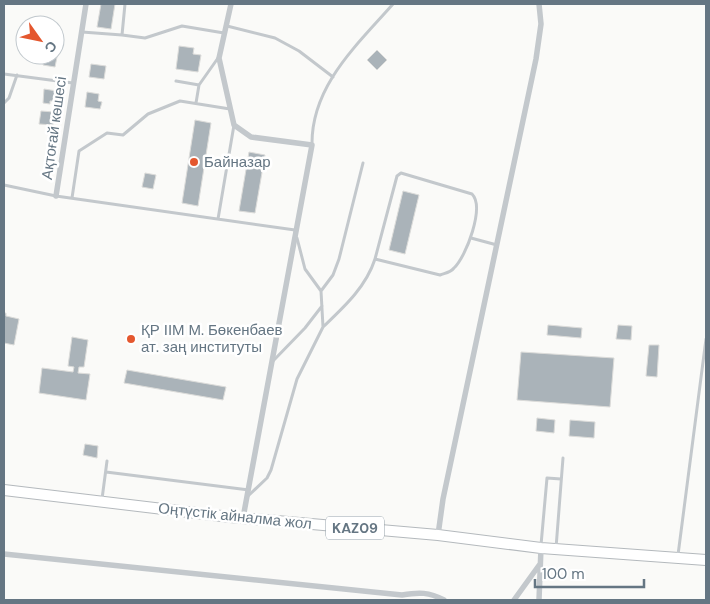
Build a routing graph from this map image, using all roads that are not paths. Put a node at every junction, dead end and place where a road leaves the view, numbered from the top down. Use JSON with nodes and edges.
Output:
{"nodes":[{"id":1,"x":86,"y":4,"type":"edge"},
{"id":2,"x":125,"y":4,"type":"edge"},
{"id":3,"x":231,"y":4,"type":"edge"},
{"id":4,"x":393,"y":4,"type":"edge"},
{"id":5,"x":539,"y":4,"type":"edge"},
{"id":6,"x":226,"y":25,"type":"junction"},
{"id":7,"x":81,"y":32,"type":"junction"},
{"id":8,"x":224,"y":33,"type":"junction"},
{"id":9,"x":122,"y":36,"type":"junction"},
{"id":10,"x":218,"y":58,"type":"junction"},
{"id":11,"x":4,"y":74,"type":"edge"},
{"id":12,"x":18,"y":75,"type":"junction"},
{"id":13,"x":333,"y":77,"type":"junction"},
{"id":14,"x":176,"y":81,"type":"dead end"},
{"id":15,"x":72,"y":83,"type":"junction"},
{"id":16,"x":199,"y":85,"type":"junction"},
{"id":17,"x":4,"y":103,"type":"edge"},
{"id":18,"x":196,"y":103,"type":"junction"},
{"id":19,"x":231,"y":109,"type":"junction"},
{"id":20,"x":234,"y":125,"type":"junction"},
{"id":21,"x":312,"y":145,"type":"junction"},
{"id":22,"x":363,"y":163,"type":"dead end"},
{"id":23,"x":4,"y":185,"type":"edge"},
{"id":24,"x":56,"y":196,"type":"junction"},
{"id":25,"x":72,"y":198,"type":"junction"},
{"id":26,"x":218,"y":219,"type":"junction"},
{"id":27,"x":295,"y":230,"type":"junction"},
{"id":28,"x":471,"y":238,"type":"junction"},
{"id":29,"x":498,"y":245,"type":"junction"},
{"id":30,"x":375,"y":259,"type":"junction"},
{"id":31,"x":321,"y":291,"type":"junction"},
{"id":32,"x":322,"y":306,"type":"junction"},
{"id":33,"x":322,"y":327,"type":"junction"},
{"id":34,"x":706,"y":339,"type":"edge"},
{"id":35,"x":271,"y":363,"type":"junction"},
{"id":36,"x":563,"y":458,"type":"dead end"},
{"id":37,"x":107,"y":461,"type":"dead end"},
{"id":38,"x":106,"y":472,"type":"junction"},
{"id":39,"x":561,"y":479,"type":"junction"},
{"id":40,"x":4,"y":490,"type":"edge"},
{"id":41,"x":248,"y":493,"type":"junction"},
{"id":42,"x":101,"y":502,"type":"junction"},
{"id":43,"x":243,"y":518,"type":"junction"},
{"id":44,"x":438,"y":535,"type":"junction"},
{"id":45,"x":541,"y":548,"type":"junction"},
{"id":46,"x":556,"y":549,"type":"junction"},
{"id":47,"x":4,"y":554,"type":"edge"},
{"id":48,"x":678,"y":558,"type":"junction"},
{"id":49,"x":706,"y":560,"type":"edge"},
{"id":50,"x":540,"y":564,"type":"junction"},
{"id":51,"x":444,"y":600,"type":"edge"},
{"id":52,"x":514,"y":600,"type":"edge"},
{"id":53,"x":539,"y":600,"type":"edge"}],
"edges":[{"from":1,"to":7,"type":"street","name":"Ақтоғай көшесі"},
{"from":2,"to":9,"type":"lane"},
{"from":3,"to":6,"type":"street"},
{"from":4,"to":13,"type":"lane"},
{"from":5,"to":29,"type":"street"},
{"from":6,"to":8,"type":"street"},
{"from":6,"to":13,"type":"lane"},
{"from":7,"to":9,"type":"lane"},
{"from":7,"to":15,"type":"street","name":"Ақтоғай көшесі"},
{"from":8,"to":9,"type":"lane"},
{"from":8,"to":10,"type":"street"},
{"from":10,"to":16,"type":"lane"},
{"from":10,"to":19,"type":"street"},
{"from":11,"to":12,"type":"lane"},
{"from":12,"to":15,"type":"lane"},
{"from":12,"to":17,"type":"lane"},
{"from":13,"to":21,"type":"lane"},
{"from":14,"to":16,"type":"lane"},
{"from":15,"to":24,"type":"street","name":"Ақтоғай көшесі"},
{"from":16,"to":18,"type":"lane"},
{"from":18,"to":19,"type":"lane"},
{"from":18,"to":25,"type":"lane"},
{"from":19,"to":20,"type":"street"},
{"from":20,"to":21,"type":"street"},
{"from":20,"to":26,"type":"lane"},
{"from":21,"to":27,"type":"street"},
{"from":22,"to":31,"type":"lane"},
{"from":23,"to":24,"type":"lane"},
{"from":24,"to":25,"type":"lane"},
{"from":25,"to":26,"type":"lane"},
{"from":26,"to":27,"type":"lane"},
{"from":27,"to":31,"type":"lane"},
{"from":27,"to":35,"type":"street"},
{"from":28,"to":29,"type":"lane"},
{"from":28,"to":30,"type":"lane"},
{"from":28,"to":30,"type":"lane"},
{"from":29,"to":44,"type":"street"},
{"from":30,"to":33,"type":"lane"},
{"from":31,"to":32,"type":"lane"},
{"from":32,"to":33,"type":"lane"},
{"from":32,"to":35,"type":"lane"},
{"from":33,"to":41,"type":"lane"},
{"from":34,"to":48,"type":"lane"},
{"from":35,"to":41,"type":"street"},
{"from":36,"to":39,"type":"lane"},
{"from":37,"to":38,"type":"lane"},
{"from":38,"to":41,"type":"lane"},
{"from":38,"to":42,"type":"lane"},
{"from":39,"to":45,"type":"lane"},
{"from":39,"to":46,"type":"lane"},
{"from":40,"to":42,"type":"highway","name":"Оңтүстік айналма жол","number":"KAZ09"},
{"from":41,"to":43,"type":"street"},
{"from":42,"to":43,"type":"highway","name":"Оңтүстік айналма жол","number":"KAZ09"},
{"from":43,"to":44,"type":"highway","name":"Оңтүстік айналма жол","number":"KAZ09"},
{"from":44,"to":45,"type":"highway","name":"Оңтүстік айналма жол","number":"KAZ09"},
{"from":45,"to":46,"type":"highway","name":"Оңтүстік айналма жол","number":"KAZ09"},
{"from":45,"to":50,"type":"street"},
{"from":46,"to":48,"type":"highway","name":"Оңтүстік айналма жол","number":"KAZ09"},
{"from":47,"to":51,"type":"street"},
{"from":48,"to":49,"type":"highway","name":"Оңтүстік айналма жол","number":"KAZ09"},
{"from":50,"to":52,"type":"street"},
{"from":50,"to":53,"type":"street"}]}
